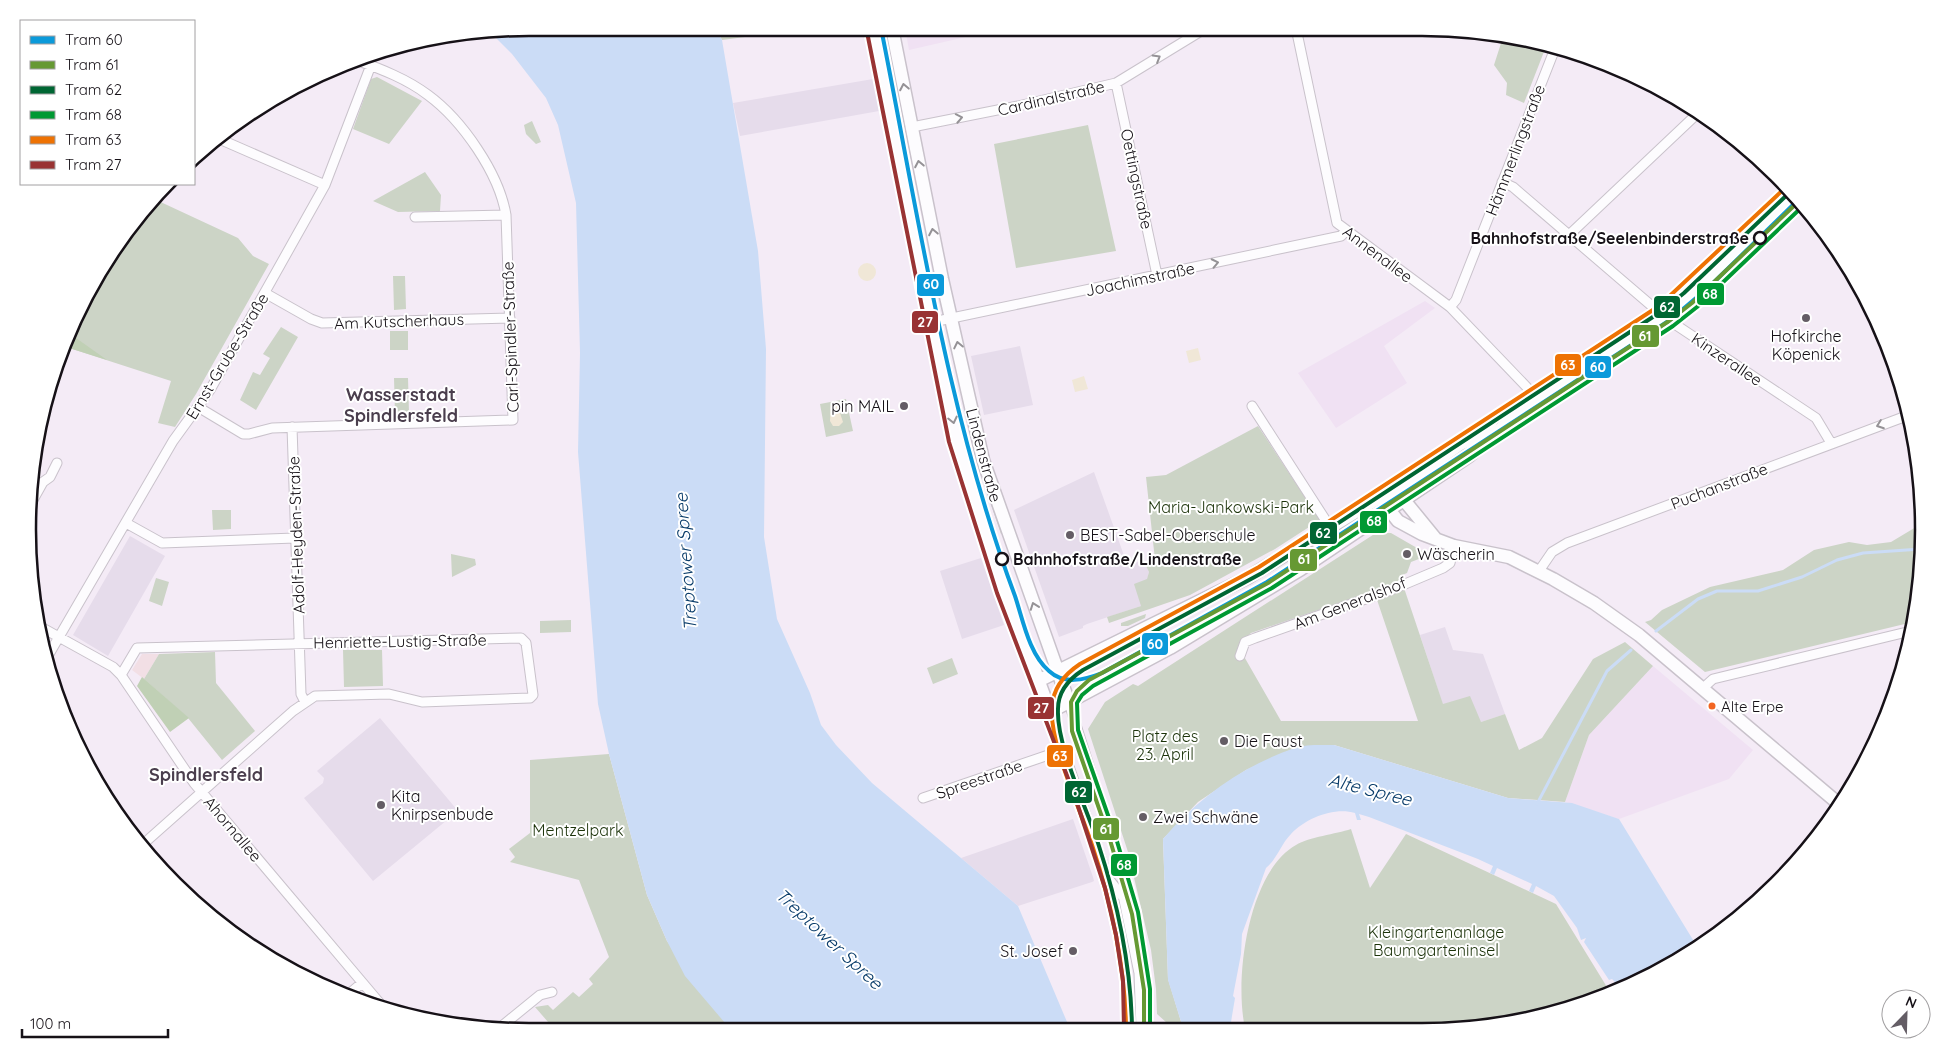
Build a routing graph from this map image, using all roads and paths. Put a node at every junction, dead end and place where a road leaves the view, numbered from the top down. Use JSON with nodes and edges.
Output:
{"nodes":[{"id":1,"x":876,"y":36,"type":"edge"},
{"id":2,"x":894,"y":36,"type":"edge"},
{"id":3,"x":1193,"y":36,"type":"edge"},
{"id":4,"x":1298,"y":36,"type":"edge"},
{"id":5,"x":1553,"y":54,"type":"edge"},
{"id":6,"x":367,"y":64,"type":"edge"},
{"id":7,"x":371,"y":65,"type":"junction"},
{"id":8,"x":1116,"y":84,"type":"junction"},
{"id":9,"x":1693,"y":117,"type":"edge"},
{"id":10,"x":912,"y":127,"type":"junction"},
{"id":11,"x":225,"y":141,"type":"edge"},
{"id":12,"x":1502,"y":182,"type":"junction"},
{"id":13,"x":325,"y":185,"type":"junction"},
{"id":14,"x":1791,"y":203,"type":"edge"},
{"id":15,"x":506,"y":214,"type":"junction"},
{"id":16,"x":415,"y":217,"type":"dead end"},
{"id":17,"x":1346,"y":231,"type":"junction"},
{"id":18,"x":1569,"y":235,"type":"junction"},
{"id":19,"x":1157,"y":275,"type":"junction"},
{"id":20,"x":265,"y":293,"type":"junction"},
{"id":21,"x":1450,"y":307,"type":"junction"},
{"id":22,"x":510,"y":318,"type":"junction"},
{"id":23,"x":952,"y":318,"type":"junction"},
{"id":24,"x":1667,"y":319,"type":"junction"},
{"id":25,"x":932,"y":322,"type":"junction"},
{"id":26,"x":1541,"y":402,"type":"junction"},
{"id":27,"x":1252,"y":406,"type":"dead end"},
{"id":28,"x":198,"y":407,"type":"junction"},
{"id":29,"x":1902,"y":418,"type":"edge"},
{"id":30,"x":1505,"y":424,"type":"junction"},
{"id":31,"x":292,"y":427,"type":"junction"},
{"id":32,"x":1831,"y":443,"type":"junction"},
{"id":33,"x":58,"y":463,"type":"dead end"},
{"id":34,"x":1395,"y":488,"type":"junction"},
{"id":35,"x":37,"y":492,"type":"edge"},
{"id":36,"x":1380,"y":497,"type":"junction"},
{"id":37,"x":1403,"y":500,"type":"junction"},
{"id":38,"x":1388,"y":510,"type":"junction"},
{"id":39,"x":126,"y":523,"type":"junction"},
{"id":40,"x":1330,"y":527,"type":"junction"},
{"id":41,"x":295,"y":538,"type":"junction"},
{"id":42,"x":1436,"y":540,"type":"junction"},
{"id":43,"x":1454,"y":546,"type":"junction"},
{"id":44,"x":1539,"y":571,"type":"junction"},
{"id":45,"x":47,"y":630,"type":"edge"},
{"id":46,"x":1903,"y":633,"type":"edge"},
{"id":47,"x":59,"y":637,"type":"junction"},
{"id":48,"x":299,"y":643,"type":"junction"},
{"id":49,"x":51,"y":650,"type":"edge"},
{"id":50,"x":1240,"y":656,"type":"dead end"},
{"id":51,"x":1057,"y":671,"type":"junction"},
{"id":52,"x":121,"y":675,"type":"junction"},
{"id":53,"x":1038,"y":681,"type":"junction"},
{"id":54,"x":1702,"y":689,"type":"junction"},
{"id":55,"x":305,"y":702,"type":"junction"},
{"id":56,"x":1069,"y":703,"type":"junction"},
{"id":57,"x":1050,"y":712,"type":"junction"},
{"id":58,"x":1063,"y":750,"type":"junction"},
{"id":59,"x":202,"y":793,"type":"junction"},
{"id":60,"x":922,"y":798,"type":"dead end"},
{"id":61,"x":1834,"y":800,"type":"edge"},
{"id":62,"x":147,"y":841,"type":"edge"},
{"id":63,"x":1124,"y":900,"type":"junction"},
{"id":64,"x":362,"y":983,"type":"junction"},
{"id":65,"x":354,"y":990,"type":"edge"},
{"id":66,"x":552,"y":992,"type":"dead end"},
{"id":67,"x":375,"y":998,"type":"edge"},
{"id":68,"x":506,"y":1022,"type":"edge"},
{"id":69,"x":1141,"y":1023,"type":"edge"}],
"edges":[{"from":1,"to":25,"type":"main road","name":"Lindenstraße"},
{"from":10,"to":2,"type":"main road","name":"Lindenstraße","one_way":true},
{"from":8,"to":3,"type":"street","name":"Cardinalstraße","one_way":true},
{"from":4,"to":17,"type":"street","name":"Annenallee"},
{"from":5,"to":12,"type":"street","name":"Hämmerlingstraße"},
{"from":6,"to":7,"type":"street","name":"Carl-Spindler-Straße"},
{"from":7,"to":13,"type":"street","name":"Ernst-Grube-Straße"},
{"from":7,"to":15,"type":"street","name":"Carl-Spindler-Straße"},
{"from":10,"to":8,"type":"street","name":"Cardinalstraße","one_way":true},
{"from":8,"to":19,"type":"street","name":"Oettingstraße"},
{"from":9,"to":18,"type":"street"},
{"from":23,"to":10,"type":"main road","name":"Lindenstraße","one_way":true},
{"from":11,"to":13,"type":"street"},
{"from":12,"to":18,"type":"street","name":"Kinzerallee"},
{"from":12,"to":21,"type":"street","name":"Hämmerlingstraße"},
{"from":13,"to":20,"type":"street","name":"Ernst-Grube-Straße"},
{"from":14,"to":24,"type":"main road"},
{"from":15,"to":16,"type":"street"},
{"from":15,"to":22,"type":"street","name":"Carl-Spindler-Straße"},
{"from":19,"to":17,"type":"street","name":"Joachimstraße","one_way":true},
{"from":17,"to":21,"type":"street","name":"Annenallee"},
{"from":18,"to":24,"type":"street","name":"Kinzerallee"},
{"from":19,"to":23,"type":"street","name":"Joachimstraße"},
{"from":20,"to":22,"type":"street","name":"Am Kutscherhaus"},
{"from":20,"to":28,"type":"street","name":"Ernst-Grube-Straße"},
{"from":21,"to":26,"type":"street","name":"Annenallee"},
{"from":22,"to":31,"type":"street","name":"Carl-Spindler-Straße"},
{"from":23,"to":25,"type":"street","name":"Joachimstraße"},
{"from":51,"to":23,"type":"main road","name":"Lindenstraße","one_way":true},
{"from":24,"to":26,"type":"main road"},
{"from":24,"to":32,"type":"street","name":"Kinzerallee"},
{"from":25,"to":53,"type":"main road","name":"Lindenstraße","one_way":true},
{"from":26,"to":30,"type":"main road"},
{"from":27,"to":40,"type":"street"},
{"from":28,"to":31,"type":"street","name":"Carl-Spindler-Straße"},
{"from":28,"to":39,"type":"street","name":"Ernst-Grube-Straße"},
{"from":29,"to":32,"type":"street","name":"Puchanstraße","one_way":true},
{"from":30,"to":34,"type":"main road"},
{"from":30,"to":37,"type":"main road"},
{"from":31,"to":41,"type":"street","name":"Adolf-Heyden-Straße"},
{"from":32,"to":44,"type":"street","name":"Puchanstraße"},
{"from":33,"to":35,"type":"street"},
{"from":34,"to":36,"type":"main road"},
{"from":34,"to":37,"type":"main road"},
{"from":36,"to":38,"type":"main road"},
{"from":36,"to":40,"type":"main road"},
{"from":37,"to":38,"type":"main road"},
{"from":37,"to":42,"type":"main road"},
{"from":38,"to":42,"type":"main road"},
{"from":38,"to":56,"type":"main road"},
{"from":39,"to":41,"type":"street"},
{"from":39,"to":47,"type":"street","name":"Ernst-Grube-Straße"},
{"from":40,"to":51,"type":"main road"},
{"from":41,"to":48,"type":"street","name":"Adolf-Heyden-Straße"},
{"from":42,"to":43,"type":"main road"},
{"from":43,"to":44,"type":"main road"},
{"from":43,"to":50,"type":"street","name":"Am Generalshof"},
{"from":44,"to":54,"type":"main road"},
{"from":45,"to":47,"type":"street","name":"Ahornallee"},
{"from":46,"to":54,"type":"street"},
{"from":47,"to":49,"type":"street","name":"Ernst-Grube-Straße"},
{"from":47,"to":52,"type":"street","name":"Ahornallee"},
{"from":48,"to":52,"type":"street","name":"Henriette-Lustig-Straße"},
{"from":48,"to":55,"type":"street","name":"Adolf-Heyden-Straße"},
{"from":48,"to":55,"type":"street","name":"Henriette-Lustig-Straße"},
{"from":51,"to":53,"type":"main road"},
{"from":51,"to":56,"type":"main road","name":"Lindenstraße"},
{"from":52,"to":59,"type":"street","name":"Ahornallee"},
{"from":53,"to":57,"type":"main road","name":"Lindenstraße"},
{"from":54,"to":61,"type":"main road"},
{"from":55,"to":59,"type":"street"},
{"from":56,"to":57,"type":"main road"},
{"from":56,"to":63,"type":"street","name":"Lindenstraße"},
{"from":57,"to":58,"type":"street","name":"Lindenstraße"},
{"from":58,"to":60,"type":"street","name":"Spreestraße"},
{"from":58,"to":63,"type":"street","name":"Lindenstraße"},
{"from":59,"to":62,"type":"street"},
{"from":59,"to":64,"type":"street","name":"Ahornallee"},
{"from":63,"to":69,"type":"street","name":"Lindenstraße"},
{"from":64,"to":65,"type":"street"},
{"from":64,"to":67,"type":"street","name":"Ahornallee"},
{"from":66,"to":68,"type":"street"}]}
